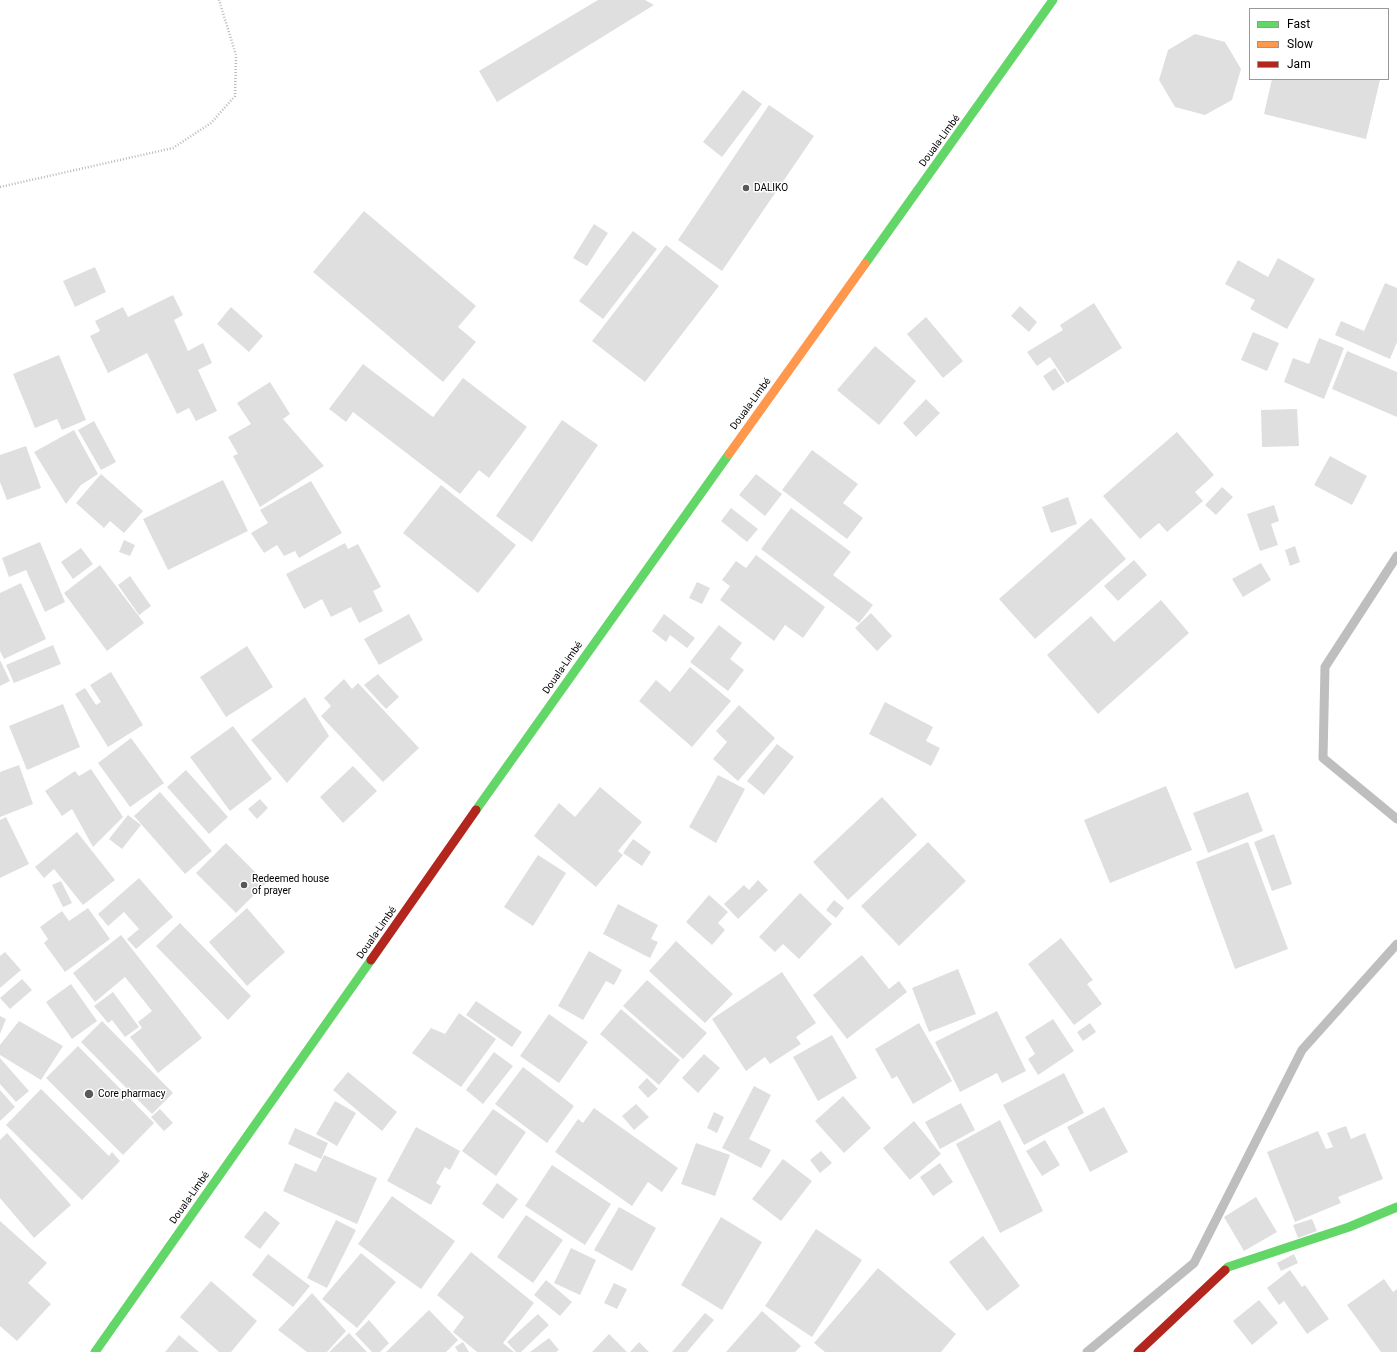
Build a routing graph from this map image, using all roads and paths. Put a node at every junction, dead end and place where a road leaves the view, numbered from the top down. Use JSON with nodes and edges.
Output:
{"nodes":[{"id":1,"x":219,"y":0,"type":"edge"},
{"id":2,"x":1053,"y":0,"type":"edge"},
{"id":3,"x":0,"y":187,"type":"edge"},
{"id":4,"x":1397,"y":1207,"type":"edge"},
{"id":5,"x":95,"y":1352,"type":"edge"},
{"id":6,"x":1138,"y":1352,"type":"edge"}],
"edges":[{"from":1,"to":3,"type":"path"},
{"from":2,"to":5,"type":"main road","name":"Douala-Limbé"},
{"from":4,"to":6,"type":"main road"}]}
